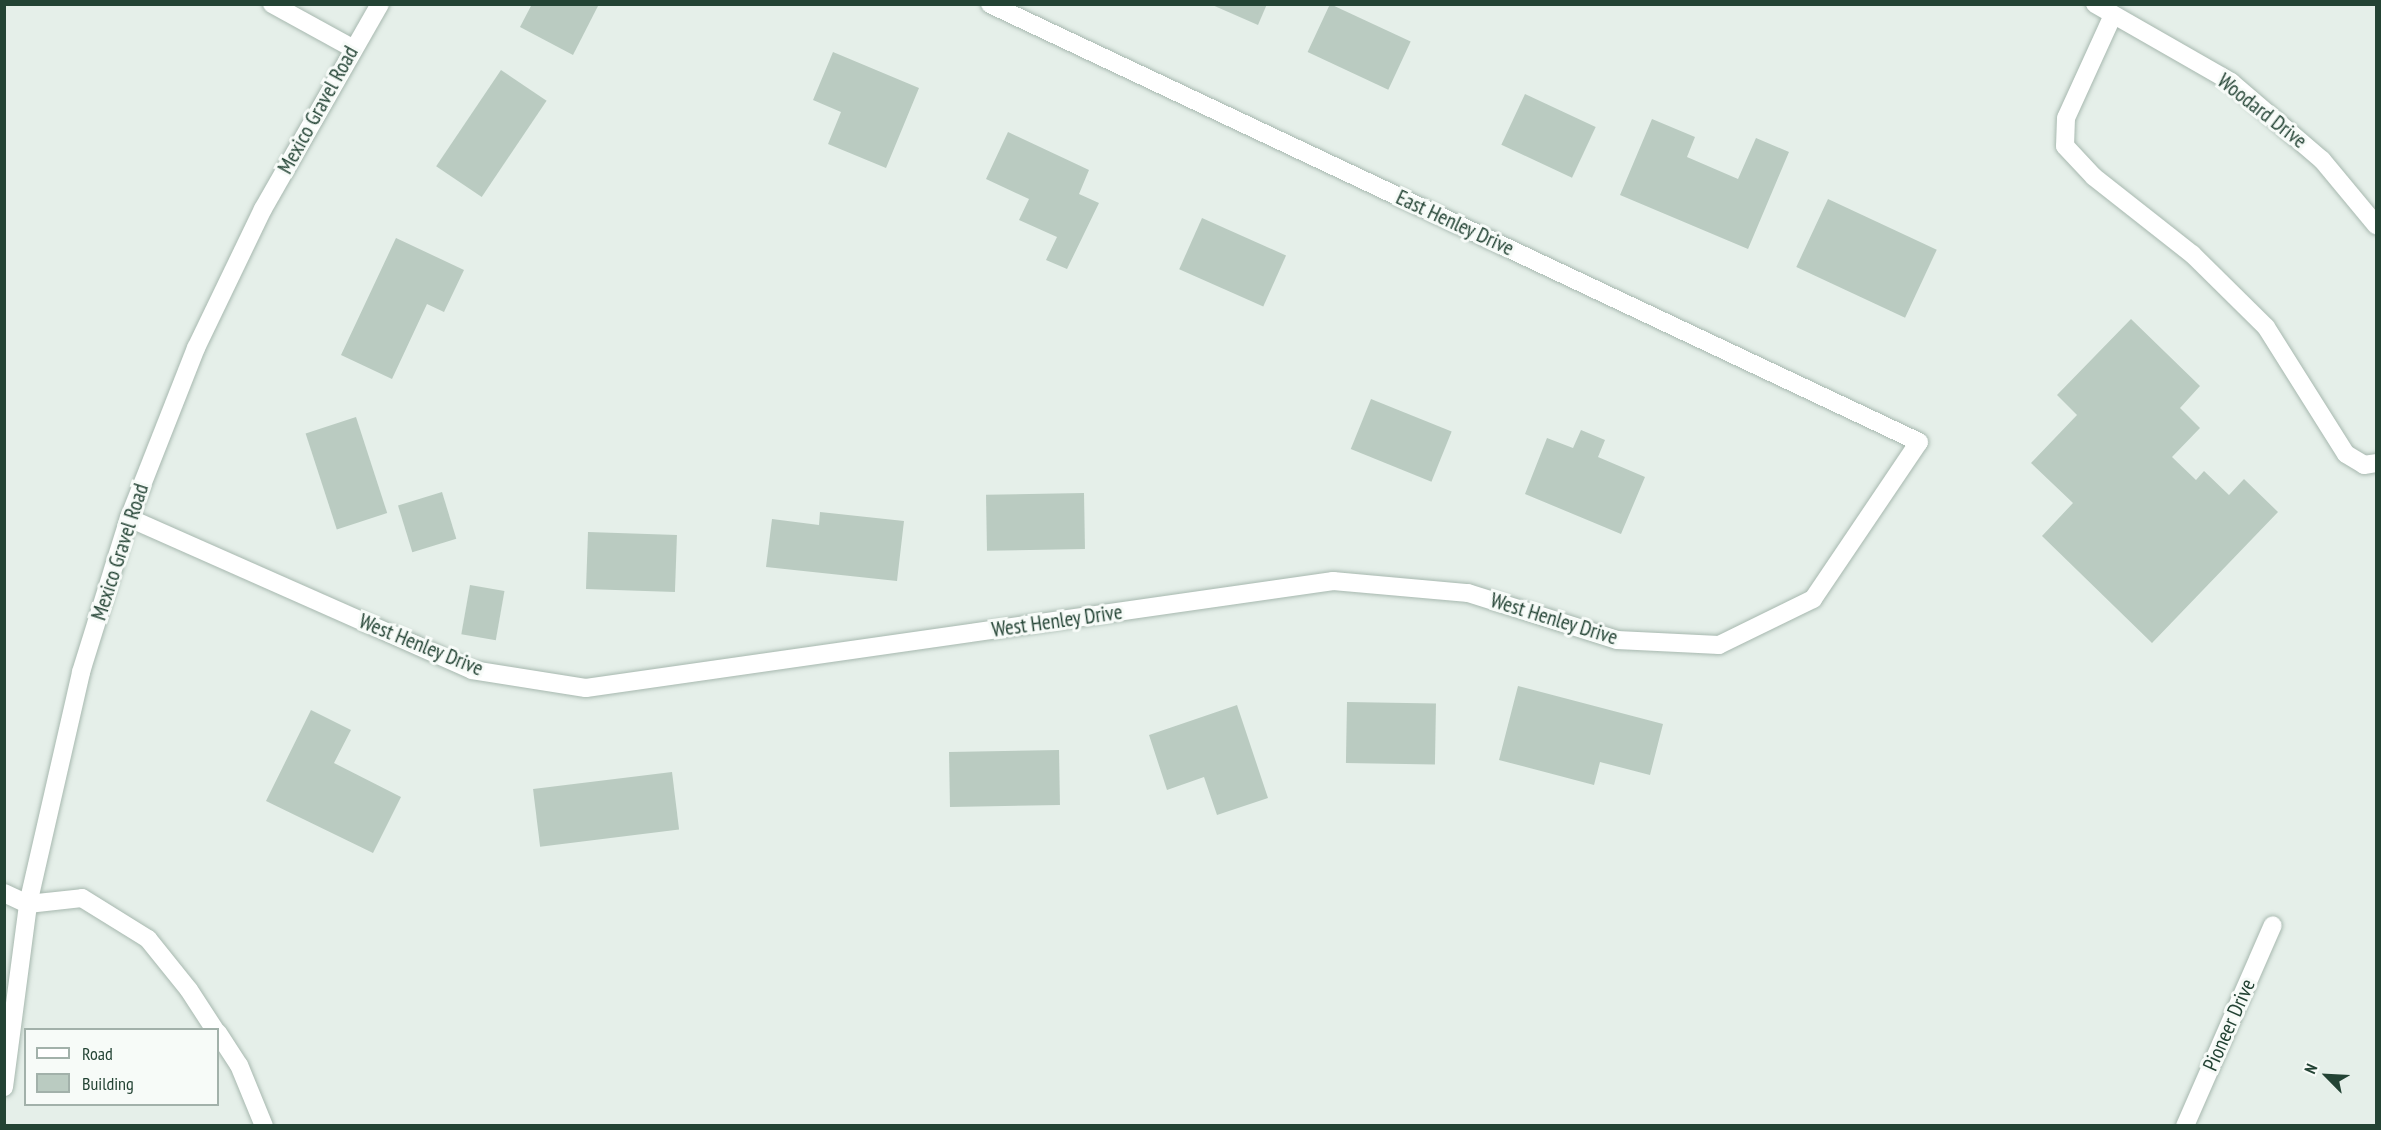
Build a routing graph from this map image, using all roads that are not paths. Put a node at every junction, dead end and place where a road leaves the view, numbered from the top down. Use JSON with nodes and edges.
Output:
{"nodes":[{"id":1,"x":272,"y":4,"type":"edge"},
{"id":2,"x":380,"y":4,"type":"edge"},
{"id":3,"x":990,"y":4,"type":"edge"},
{"id":4,"x":2095,"y":4,"type":"edge"},
{"id":5,"x":2113,"y":15,"type":"junction"},
{"id":6,"x":352,"y":48,"type":"junction"},
{"id":7,"x":2376,"y":225,"type":"edge"},
{"id":8,"x":1919,"y":442,"type":"joint"},
{"id":9,"x":2376,"y":463,"type":"edge"},
{"id":10,"x":129,"y":518,"type":"junction"},
{"id":11,"x":4,"y":893,"type":"edge"},
{"id":12,"x":28,"y":904,"type":"junction"},
{"id":13,"x":2273,"y":925,"type":"dead end"},
{"id":14,"x":214,"y":1028,"type":"edge"},
{"id":15,"x":219,"y":1036,"type":"edge"},
{"id":16,"x":4,"y":1087,"type":"edge"},
{"id":17,"x":264,"y":1125,"type":"edge"},
{"id":18,"x":2185,"y":1125,"type":"edge"}],
"edges":[{"from":1,"to":6,"type":"street"},
{"from":2,"to":6,"type":"street","name":"Mexico Gravel Road"},
{"from":3,"to":8,"type":"street","name":"East Henley Drive"},
{"from":4,"to":5,"type":"street","name":"Woodard Drive"},
{"from":5,"to":7,"type":"street","name":"Woodard Drive"},
{"from":5,"to":9,"type":"street"},
{"from":6,"to":10,"type":"street","name":"Mexico Gravel Road"},
{"from":8,"to":10,"type":"street","name":"West Henley Drive"},
{"from":10,"to":12,"type":"street","name":"Mexico Gravel Road"},
{"from":11,"to":12,"type":"street"},
{"from":12,"to":14,"type":"street"},
{"from":12,"to":16,"type":"street","name":"Mexico Gravel Road"},
{"from":13,"to":18,"type":"street","name":"Pioneer Drive"},
{"from":15,"to":17,"type":"street"}]}
